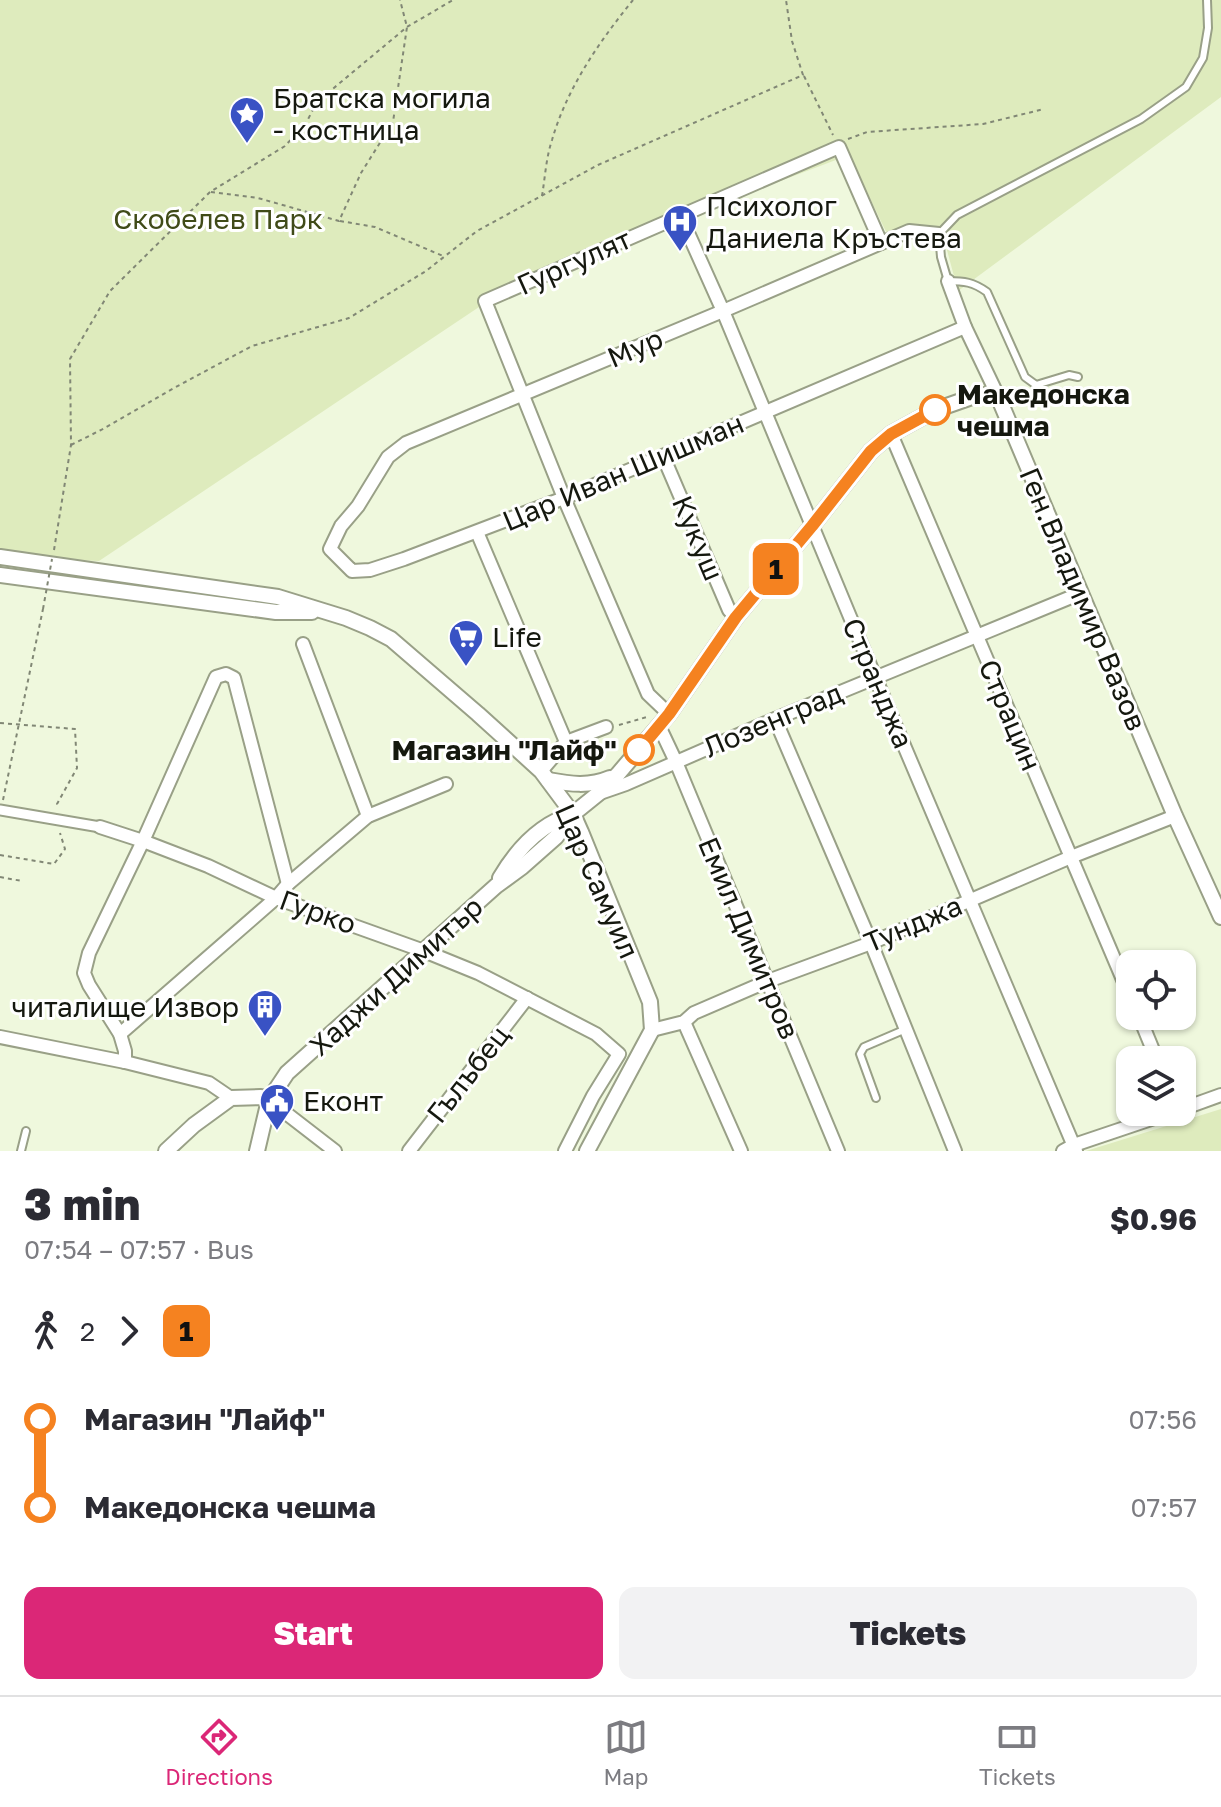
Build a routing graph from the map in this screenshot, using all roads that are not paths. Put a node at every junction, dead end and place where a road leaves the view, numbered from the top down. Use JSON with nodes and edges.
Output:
{"nodes":[{"id":1,"x":1207,"y":0,"type":"edge"},
{"id":2,"x":680,"y":215,"type":"junction"},
{"id":3,"x":939,"y":234,"type":"junction"},
{"id":4,"x":881,"y":243,"type":"junction"},
{"id":5,"x":948,"y":281,"type":"junction"},
{"id":6,"x":485,"y":301,"type":"joint"},
{"id":7,"x":723,"y":311,"type":"junction"},
{"id":8,"x":965,"y":327,"type":"junction"},
{"id":9,"x":1078,"y":377,"type":"dead end"},
{"id":10,"x":997,"y":394,"type":"junction"},
{"id":11,"x":522,"y":396,"type":"junction"},
{"id":12,"x":764,"y":413,"type":"junction"},
{"id":13,"x":891,"y":434,"type":"junction"},
{"id":14,"x":663,"y":456,"type":"junction"},
{"id":15,"x":564,"y":498,"type":"junction"},
{"id":16,"x":358,"y":506,"type":"joint"},
{"id":17,"x":812,"y":526,"type":"junction"},
{"id":18,"x":477,"y":532,"type":"junction"},
{"id":19,"x":0,"y":557,"type":"edge"},
{"id":20,"x":0,"y":575,"type":"edge"},
{"id":21,"x":1081,"y":593,"type":"junction"},
{"id":22,"x":328,"y":612,"type":"junction"},
{"id":23,"x":736,"y":617,"type":"junction"},
{"id":24,"x":976,"y":636,"type":"junction"},
{"id":25,"x":303,"y":644,"type":"dead end"},
{"id":26,"x":875,"y":677,"type":"junction"},
{"id":27,"x":664,"y":717,"type":"junction"},
{"id":28,"x":775,"y":719,"type":"junction"},
{"id":29,"x":606,"y":727,"type":"road end"},
{"id":30,"x":566,"y":742,"type":"junction"},
{"id":31,"x":676,"y":762,"type":"junction"},
{"id":32,"x":618,"y":774,"type":"junction"},
{"id":33,"x":544,"y":775,"type":"junction"},
{"id":34,"x":446,"y":784,"type":"dead end"},
{"id":35,"x":599,"y":793,"type":"junction"},
{"id":36,"x":0,"y":810,"type":"edge"},
{"id":37,"x":573,"y":814,"type":"junction"},
{"id":38,"x":368,"y":816,"type":"junction"},
{"id":39,"x":1175,"y":816,"type":"junction"},
{"id":40,"x":100,"y":827,"type":"joint"},
{"id":41,"x":143,"y":841,"type":"junction"},
{"id":42,"x":1071,"y":857,"type":"junction"},
{"id":43,"x":288,"y":884,"type":"junction"},
{"id":44,"x":1217,"y":897,"type":"edge"},
{"id":45,"x":276,"y":898,"type":"junction"},
{"id":46,"x":970,"y":901,"type":"junction"},
{"id":47,"x":1221,"y":917,"type":"edge"},
{"id":48,"x":871,"y":943,"type":"junction"},
{"id":49,"x":424,"y":951,"type":"junction"},
{"id":50,"x":1116,"y":963,"type":"edge"},
{"id":51,"x":768,"y":981,"type":"junction"},
{"id":52,"x":527,"y":998,"type":"junction"},
{"id":53,"x":684,"y":1022,"type":"junction"},
{"id":54,"x":906,"y":1029,"type":"junction"},
{"id":55,"x":652,"y":1030,"type":"junction"},
{"id":56,"x":120,"y":1034,"type":"junction"},
{"id":57,"x":0,"y":1037,"type":"edge"},
{"id":58,"x":125,"y":1062,"type":"junction"},
{"id":59,"x":1221,"y":1095,"type":"edge"},
{"id":60,"x":231,"y":1098,"type":"junction"},
{"id":61,"x":876,"y":1098,"type":"dead end"},
{"id":62,"x":269,"y":1100,"type":"junction"},
{"id":63,"x":1196,"y":1104,"type":"edge"},
{"id":64,"x":1134,"y":1126,"type":"edge"},
{"id":65,"x":26,"y":1131,"type":"dead end"},
{"id":66,"x":1071,"y":1149,"type":"edge"},
{"id":67,"x":21,"y":1151,"type":"edge"},
{"id":68,"x":166,"y":1151,"type":"edge"},
{"id":69,"x":257,"y":1151,"type":"edge"},
{"id":70,"x":335,"y":1151,"type":"edge"},
{"id":71,"x":409,"y":1151,"type":"edge"},
{"id":72,"x":565,"y":1151,"type":"edge"},
{"id":73,"x":587,"y":1151,"type":"edge"},
{"id":74,"x":741,"y":1151,"type":"edge"},
{"id":75,"x":838,"y":1151,"type":"edge"},
{"id":76,"x":955,"y":1151,"type":"edge"}],
"edges":[{"from":1,"to":3,"type":"lane"},
{"from":2,"to":4,"type":"street","name":"Гургулят"},
{"from":2,"to":6,"type":"street","name":"Гургулят"},
{"from":2,"to":7,"type":"street","name":"Странджа"},
{"from":3,"to":4,"type":"street","name":"Мур"},
{"from":3,"to":5,"type":"lane"},
{"from":4,"to":7,"type":"street","name":"Мур"},
{"from":5,"to":8,"type":"street","name":"Ген.Владимир Вазов"},
{"from":5,"to":9,"type":"lane"},
{"from":6,"to":11,"type":"street","name":"Емил Димитров"},
{"from":7,"to":11,"type":"street","name":"Мур"},
{"from":7,"to":12,"type":"street","name":"Странджа"},
{"from":8,"to":10,"type":"street","name":"Ген.Владимир Вазов"},
{"from":8,"to":12,"type":"street","name":"Цар Иван Шишман"},
{"from":10,"to":13,"type":"street","name":"Хаджи Димитър"},
{"from":10,"to":21,"type":"street","name":"Ген.Владимир Вазов"},
{"from":11,"to":15,"type":"street","name":"Емил Димитров"},
{"from":11,"to":16,"type":"street","name":"Мур"},
{"from":12,"to":14,"type":"street","name":"Цар Иван Шишман"},
{"from":12,"to":17,"type":"street","name":"Странджа"},
{"from":13,"to":17,"type":"street","name":"Хаджи Димитър"},
{"from":13,"to":24,"type":"street","name":"Страцин"},
{"from":14,"to":15,"type":"street","name":"Цар Иван Шишман"},
{"from":14,"to":23,"type":"street","name":"Кукуш"},
{"from":15,"to":18,"type":"street","name":"Цар Иван Шишман"},
{"from":15,"to":27,"type":"street","name":"Емил Димитров"},
{"from":16,"to":18,"type":"street","name":"Цар Иван Шишман"},
{"from":17,"to":23,"type":"street","name":"Хаджи Димитър"},
{"from":17,"to":26,"type":"street","name":"Странджа"},
{"from":18,"to":30,"type":"street"},
{"from":19,"to":22,"type":"street","name":"Цар Самуил"},
{"from":20,"to":22,"type":"street","name":"Цар Самуил"},
{"from":21,"to":24,"type":"street","name":"Лозенград"},
{"from":21,"to":39,"type":"street","name":"Ген.Владимир Вазов"},
{"from":22,"to":33,"type":"street","name":"Цар Самуил"},
{"from":23,"to":27,"type":"street","name":"Хаджи Димитър"},
{"from":24,"to":26,"type":"street","name":"Лозенград"},
{"from":24,"to":42,"type":"street","name":"Страцин"},
{"from":25,"to":38,"type":"street"},
{"from":26,"to":28,"type":"street","name":"Лозенград"},
{"from":26,"to":46,"type":"street","name":"Странджа"},
{"from":27,"to":31,"type":"street","name":"Емил Димитров"},
{"from":27,"to":32,"type":"street","name":"Хаджи Димитър"},
{"from":28,"to":31,"type":"street","name":"Лозенград"},
{"from":28,"to":48,"type":"street"},
{"from":29,"to":30,"type":"street"},
{"from":30,"to":33,"type":"street"},
{"from":31,"to":35,"type":"street","name":"Лозенград"},
{"from":31,"to":51,"type":"street","name":"Емил Димитров"},
{"from":32,"to":33,"type":"street"},
{"from":32,"to":35,"type":"street","name":"Хаджи Димитър"},
{"from":33,"to":37,"type":"street","name":"Цар Самуил"},
{"from":34,"to":38,"type":"street"},
{"from":35,"to":37,"type":"street","name":"Хаджи Димитър"},
{"from":36,"to":40,"type":"street","name":"Гурко"},
{"from":37,"to":49,"type":"street","name":"Хаджи Димитър"},
{"from":37,"to":55,"type":"street","name":"Цар Самуил"},
{"from":38,"to":43,"type":"street"},
{"from":39,"to":42,"type":"street","name":"Тунджа"},
{"from":39,"to":44,"type":"street","name":"Ген.Владимир Вазов"},
{"from":40,"to":41,"type":"street","name":"Гурко"},
{"from":41,"to":43,"type":"street"},
{"from":41,"to":45,"type":"street","name":"Гурко"},
{"from":41,"to":56,"type":"street"},
{"from":42,"to":46,"type":"street","name":"Тунджа"},
{"from":42,"to":50,"type":"street","name":"Страцин"},
{"from":43,"to":45,"type":"street"},
{"from":44,"to":47,"type":"street","name":"Ген.Владимир Вазов"},
{"from":45,"to":49,"type":"street","name":"Гурко"},
{"from":45,"to":56,"type":"street"},
{"from":46,"to":48,"type":"street","name":"Тунджа"},
{"from":46,"to":66,"type":"street","name":"Странджа"},
{"from":48,"to":51,"type":"street","name":"Тунджа"},
{"from":48,"to":54,"type":"street"},
{"from":49,"to":52,"type":"street","name":"Гурко"},
{"from":49,"to":62,"type":"street","name":"Хаджи Димитър"},
{"from":51,"to":53,"type":"street","name":"Тунджа"},
{"from":51,"to":75,"type":"street","name":"Емил Димитров"},
{"from":52,"to":71,"type":"street","name":"Гълъбец"},
{"from":52,"to":72,"type":"street","name":"Гурко"},
{"from":53,"to":55,"type":"street","name":"Тунджа"},
{"from":53,"to":74,"type":"street"},
{"from":54,"to":61,"type":"lane"},
{"from":54,"to":76,"type":"street"},
{"from":55,"to":73,"type":"street"},
{"from":56,"to":58,"type":"street"},
{"from":57,"to":58,"type":"street"},
{"from":58,"to":60,"type":"street"},
{"from":59,"to":63,"type":"street"},
{"from":60,"to":62,"type":"street"},
{"from":60,"to":68,"type":"street"},
{"from":62,"to":69,"type":"street","name":"Хаджи Димитър"},
{"from":62,"to":70,"type":"street"},
{"from":64,"to":66,"type":"street"},
{"from":65,"to":67,"type":"lane"}]}
